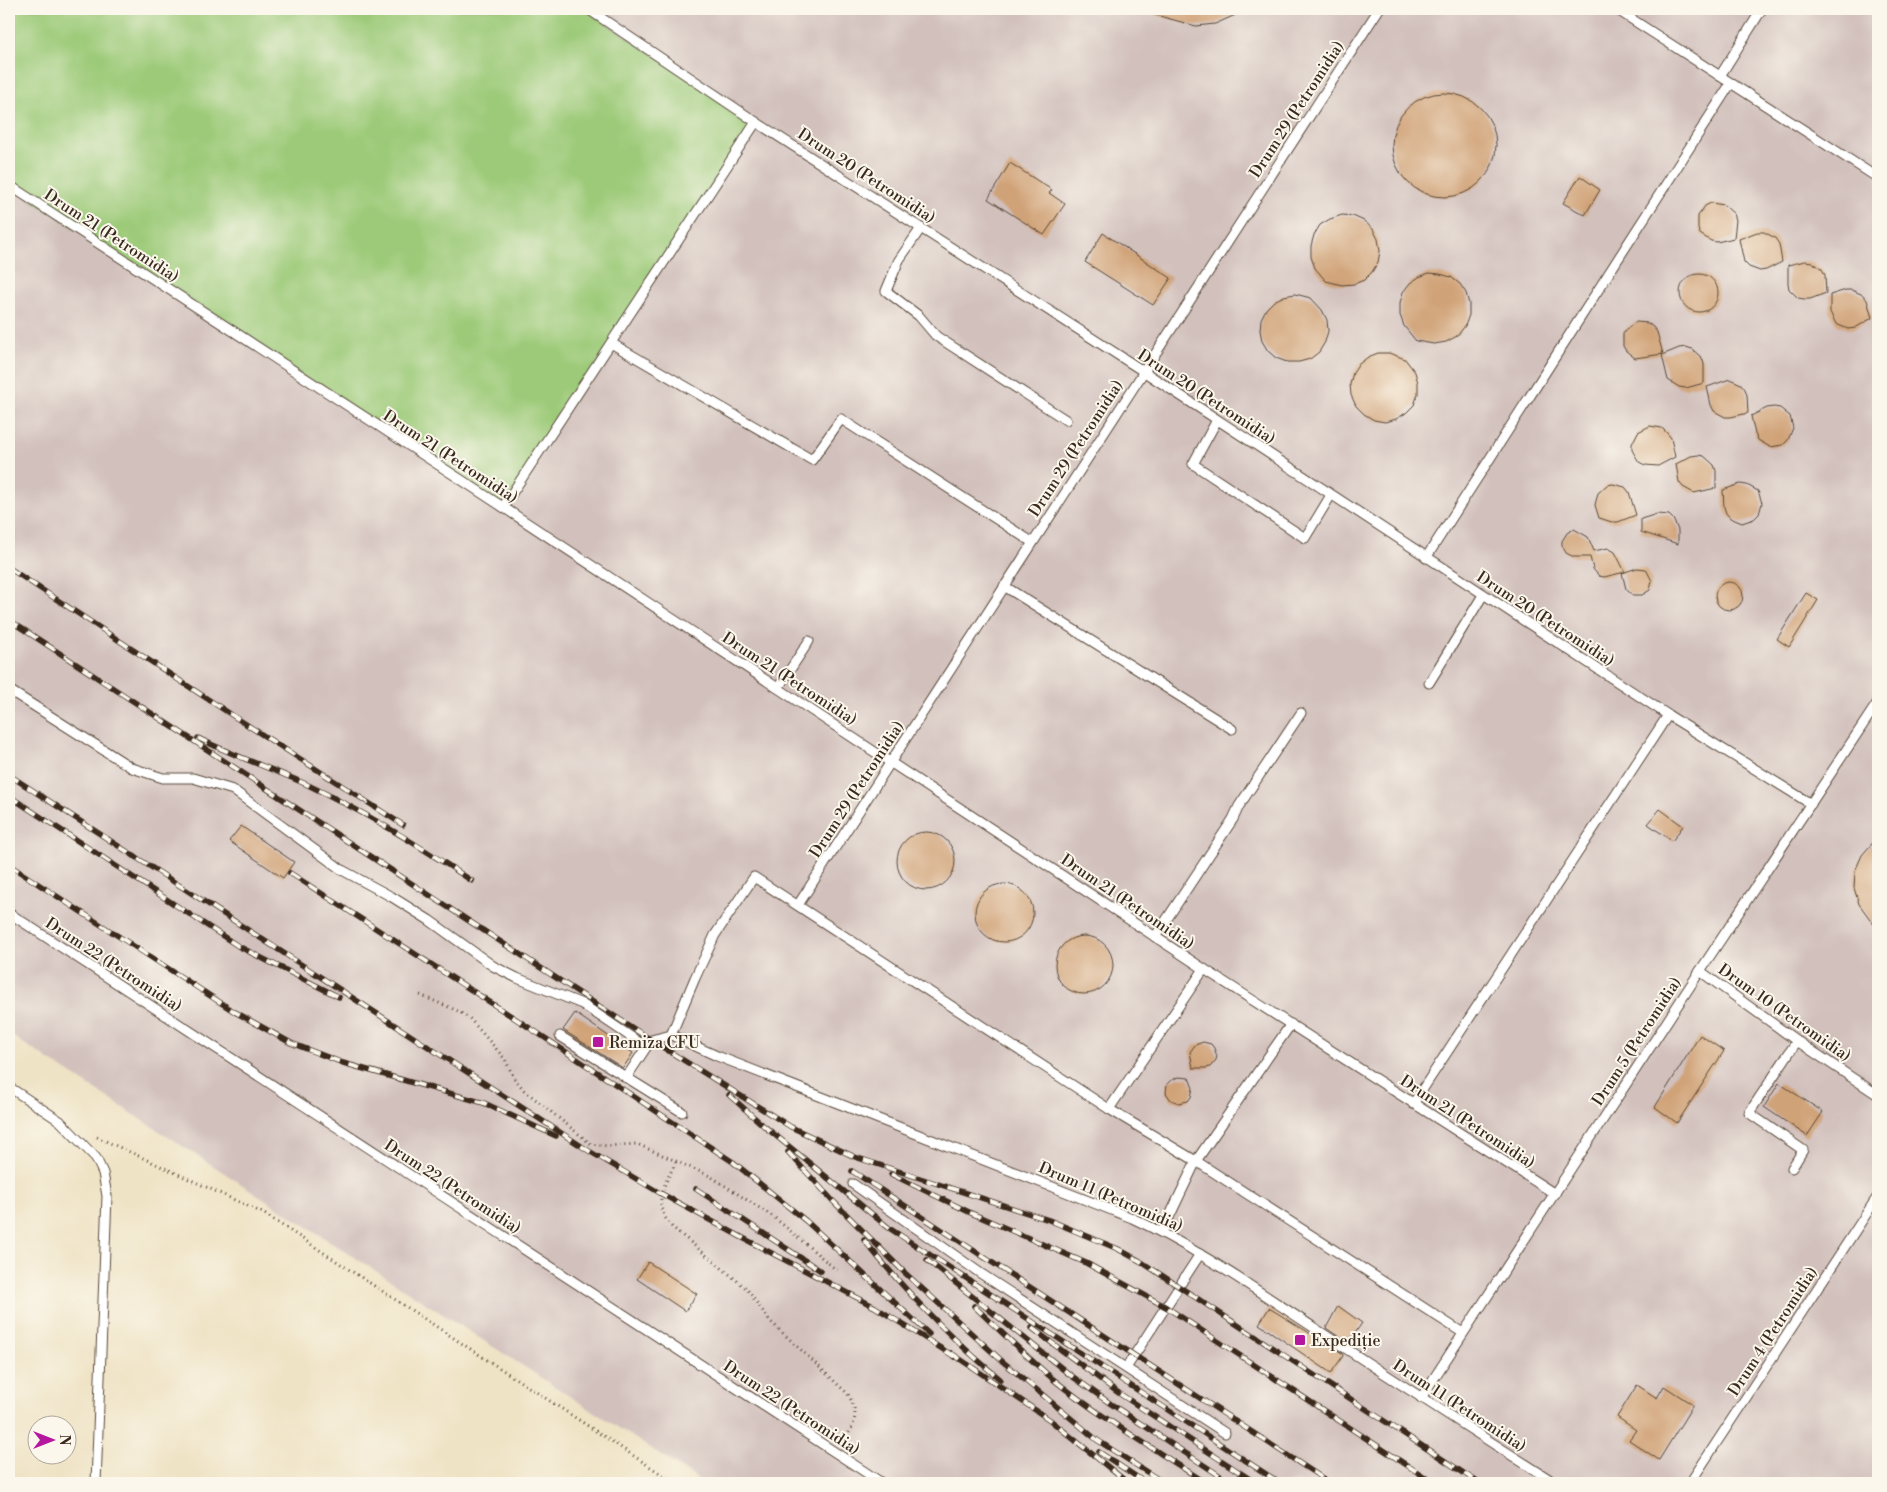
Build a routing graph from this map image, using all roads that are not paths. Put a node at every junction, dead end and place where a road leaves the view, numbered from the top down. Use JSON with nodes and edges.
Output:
{"nodes":[{"id":1,"x":588,"y":9,"type":"edge"},
{"id":2,"x":1379,"y":9,"type":"edge"},
{"id":3,"x":1616,"y":9,"type":"edge"},
{"id":4,"x":1762,"y":9,"type":"edge"},
{"id":5,"x":1720,"y":76,"type":"junction"},
{"id":6,"x":1731,"y":83,"type":"junction"},
{"id":7,"x":756,"y":122,"type":"junction"},
{"id":8,"x":1878,"y":178,"type":"edge"},
{"id":9,"x":9,"y":185,"type":"edge"},
{"id":10,"x":921,"y":228,"type":"junction"},
{"id":11,"x":610,"y":343,"type":"junction"},
{"id":12,"x":1143,"y":371,"type":"junction"},
{"id":13,"x":1066,"y":420,"type":"dead end"},
{"id":14,"x":1217,"y":420,"type":"junction"},
{"id":15,"x":1331,"y":496,"type":"junction"},
{"id":16,"x":503,"y":507,"type":"junction"},
{"id":17,"x":1032,"y":542,"type":"junction"},
{"id":18,"x":1426,"y":558,"type":"junction"},
{"id":19,"x":1004,"y":586,"type":"junction"},
{"id":20,"x":1483,"y":595,"type":"junction"},
{"id":21,"x":809,"y":641,"type":"dead end"},
{"id":22,"x":1429,"y":683,"type":"dead end"},
{"id":23,"x":778,"y":688,"type":"junction"},
{"id":24,"x":9,"y":690,"type":"edge"},
{"id":25,"x":1878,"y":702,"type":"edge"},
{"id":26,"x":1301,"y":713,"type":"dead end"},
{"id":27,"x":1668,"y":715,"type":"junction"},
{"id":28,"x":1232,"y":729,"type":"dead end"},
{"id":29,"x":891,"y":762,"type":"junction"},
{"id":30,"x":1812,"y":804,"type":"junction"},
{"id":31,"x":798,"y":905,"type":"junction"},
{"id":32,"x":9,"y":913,"type":"edge"},
{"id":33,"x":1155,"y":937,"type":"junction"},
{"id":34,"x":1204,"y":969,"type":"junction"},
{"id":35,"x":1700,"y":971,"type":"junction"},
{"id":36,"x":1291,"y":1024,"type":"junction"},
{"id":37,"x":671,"y":1035,"type":"junction"},
{"id":38,"x":560,"y":1036,"type":"dead end"},
{"id":39,"x":1797,"y":1041,"type":"junction"},
{"id":40,"x":646,"y":1047,"type":"junction"},
{"id":41,"x":626,"y":1078,"type":"junction"},
{"id":42,"x":9,"y":1087,"type":"edge"},
{"id":43,"x":1878,"y":1095,"type":"edge"},
{"id":44,"x":1413,"y":1104,"type":"junction"},
{"id":45,"x":1110,"y":1109,"type":"junction"},
{"id":46,"x":682,"y":1112,"type":"dead end"},
{"id":47,"x":1196,"y":1161,"type":"junction"},
{"id":48,"x":1792,"y":1168,"type":"dead end"},
{"id":49,"x":853,"y":1184,"type":"dead end"},
{"id":50,"x":1556,"y":1194,"type":"junction"},
{"id":51,"x":1878,"y":1196,"type":"edge"},
{"id":52,"x":1162,"y":1232,"type":"junction"},
{"id":53,"x":1200,"y":1254,"type":"junction"},
{"id":54,"x":1463,"y":1333,"type":"junction"},
{"id":55,"x":1126,"y":1368,"type":"junction"},
{"id":56,"x":1421,"y":1398,"type":"junction"},
{"id":57,"x":1225,"y":1433,"type":"dead end"},
{"id":58,"x":96,"y":1483,"type":"edge"},
{"id":59,"x":882,"y":1483,"type":"edge"},
{"id":60,"x":1555,"y":1483,"type":"edge"},
{"id":61,"x":1690,"y":1483,"type":"edge"}],
"edges":[{"from":1,"to":7,"type":"lane","name":"Drum 20 (Petromidia)"},
{"from":2,"to":12,"type":"lane","name":"Drum 29 (Petromidia)"},
{"from":3,"to":5,"type":"lane"},
{"from":4,"to":5,"type":"lane"},
{"from":5,"to":6,"type":"lane"},
{"from":6,"to":8,"type":"lane"},
{"from":6,"to":18,"type":"lane"},
{"from":7,"to":10,"type":"lane","name":"Drum 20 (Petromidia)"},
{"from":7,"to":11,"type":"lane"},
{"from":9,"to":16,"type":"lane","name":"Drum 21 (Petromidia)"},
{"from":10,"to":12,"type":"lane","name":"Drum 20 (Petromidia)"},
{"from":10,"to":13,"type":"lane"},
{"from":11,"to":16,"type":"lane"},
{"from":11,"to":17,"type":"lane"},
{"from":12,"to":14,"type":"lane","name":"Drum 20 (Petromidia)"},
{"from":12,"to":17,"type":"lane","name":"Drum 29 (Petromidia)"},
{"from":14,"to":15,"type":"lane","name":"Drum 20 (Petromidia)"},
{"from":14,"to":15,"type":"lane"},
{"from":15,"to":18,"type":"lane","name":"Drum 20 (Petromidia)"},
{"from":16,"to":23,"type":"lane","name":"Drum 21 (Petromidia)"},
{"from":17,"to":19,"type":"lane","name":"Drum 29 (Petromidia)"},
{"from":18,"to":20,"type":"lane","name":"Drum 20 (Petromidia)"},
{"from":19,"to":28,"type":"lane"},
{"from":19,"to":29,"type":"lane","name":"Drum 29 (Petromidia)"},
{"from":20,"to":22,"type":"lane"},
{"from":20,"to":27,"type":"lane","name":"Drum 20 (Petromidia)"},
{"from":21,"to":23,"type":"lane"},
{"from":23,"to":29,"type":"lane","name":"Drum 21 (Petromidia)"},
{"from":24,"to":40,"type":"lane"},
{"from":25,"to":30,"type":"lane","name":"Drum 5 (Petromidia)"},
{"from":26,"to":33,"type":"lane"},
{"from":27,"to":30,"type":"lane","name":"Drum 20 (Petromidia)"},
{"from":27,"to":44,"type":"lane"},
{"from":29,"to":31,"type":"lane","name":"Drum 29 (Petromidia)"},
{"from":29,"to":33,"type":"lane","name":"Drum 21 (Petromidia)"},
{"from":30,"to":35,"type":"lane","name":"Drum 5 (Petromidia)"},
{"from":31,"to":37,"type":"lane"},
{"from":31,"to":45,"type":"lane"},
{"from":32,"to":59,"type":"lane","name":"Drum 22 (Petromidia)"},
{"from":33,"to":34,"type":"lane","name":"Drum 21 (Petromidia)"},
{"from":34,"to":36,"type":"lane","name":"Drum 21 (Petromidia)"},
{"from":34,"to":45,"type":"lane"},
{"from":35,"to":39,"type":"lane","name":"Drum 10 (Petromidia)"},
{"from":35,"to":50,"type":"lane","name":"Drum 5 (Petromidia)"},
{"from":36,"to":44,"type":"lane","name":"Drum 21 (Petromidia)"},
{"from":36,"to":47,"type":"lane"},
{"from":37,"to":40,"type":"lane"},
{"from":37,"to":52,"type":"lane","name":"Drum 11 (Petromidia)"},
{"from":38,"to":41,"type":"lane"},
{"from":39,"to":43,"type":"lane","name":"Drum 10 (Petromidia)"},
{"from":39,"to":48,"type":"lane"},
{"from":40,"to":41,"type":"lane"},
{"from":41,"to":46,"type":"lane"},
{"from":42,"to":58,"type":"lane"},
{"from":44,"to":50,"type":"lane","name":"Drum 21 (Petromidia)"},
{"from":45,"to":47,"type":"lane"},
{"from":47,"to":52,"type":"lane"},
{"from":47,"to":54,"type":"lane"},
{"from":49,"to":55,"type":"lane"},
{"from":50,"to":54,"type":"lane","name":"Drum 5 (Petromidia)"},
{"from":51,"to":61,"type":"lane","name":"Drum 4 (Petromidia)"},
{"from":52,"to":53,"type":"lane","name":"Drum 11 (Petromidia)"},
{"from":53,"to":55,"type":"lane"},
{"from":53,"to":56,"type":"lane","name":"Drum 11 (Petromidia)"},
{"from":54,"to":56,"type":"lane","name":"Drum 5 (Petromidia)"},
{"from":55,"to":57,"type":"lane"},
{"from":56,"to":60,"type":"lane","name":"Drum 11 (Petromidia)"}]}
